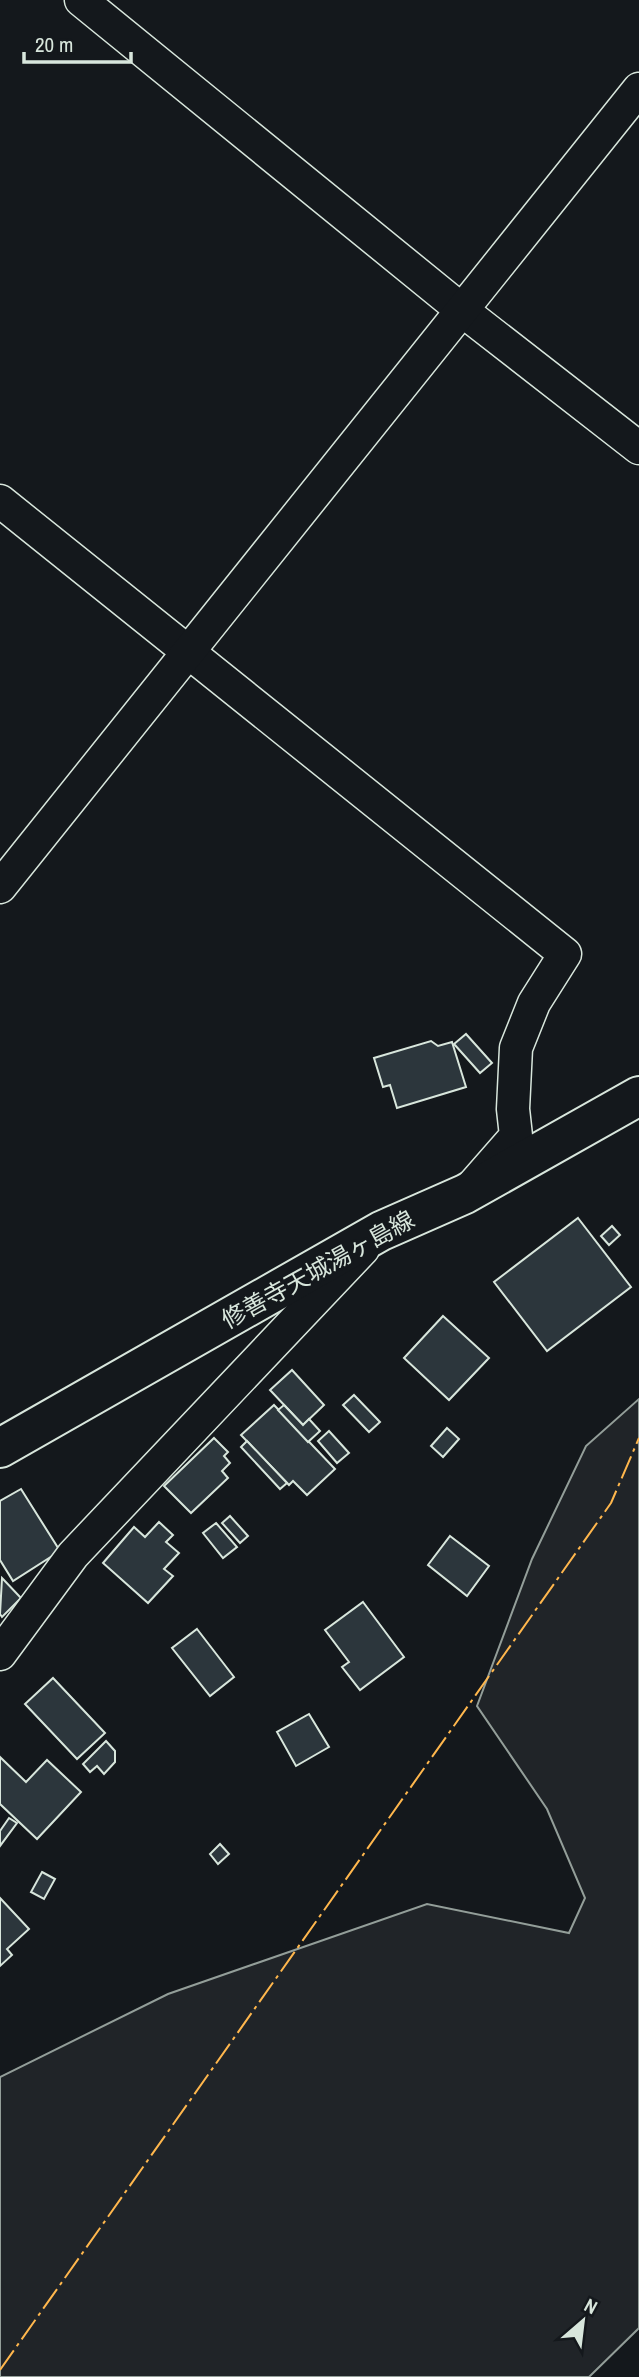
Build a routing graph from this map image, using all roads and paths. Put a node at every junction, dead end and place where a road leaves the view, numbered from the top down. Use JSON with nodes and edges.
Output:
{"nodes":[{"id":1,"x":81,"y":0,"type":"edge"},
{"id":2,"x":639,"y":89,"type":"edge"},
{"id":3,"x":463,"y":311,"type":"junction"},
{"id":4,"x":639,"y":448,"type":"edge"},
{"id":5,"x":0,"y":501,"type":"edge"},
{"id":6,"x":189,"y":652,"type":"junction"},
{"id":7,"x":0,"y":887,"type":"edge"},
{"id":8,"x":639,"y":1096,"type":"edge"},
{"id":9,"x":465,"y":1194,"type":"junction"},
{"id":10,"x":381,"y":1231,"type":"junction"},
{"id":11,"x":0,"y":1448,"type":"edge"},
{"id":12,"x":0,"y":1654,"type":"edge"}],
"edges":[{"from":1,"to":3,"type":"street"},
{"from":2,"to":3,"type":"street"},
{"from":3,"to":4,"type":"street"},
{"from":3,"to":6,"type":"street"},
{"from":5,"to":6,"type":"street"},
{"from":6,"to":7,"type":"street"},
{"from":6,"to":9,"type":"street"},
{"from":8,"to":9,"type":"main road","name":"修善寺天城湯ヶ島線"},
{"from":9,"to":10,"type":"main road","name":"修善寺天城湯ヶ島線"},
{"from":10,"to":11,"type":"main road","name":"修善寺天城湯ヶ島線"},
{"from":10,"to":12,"type":"street"}]}
